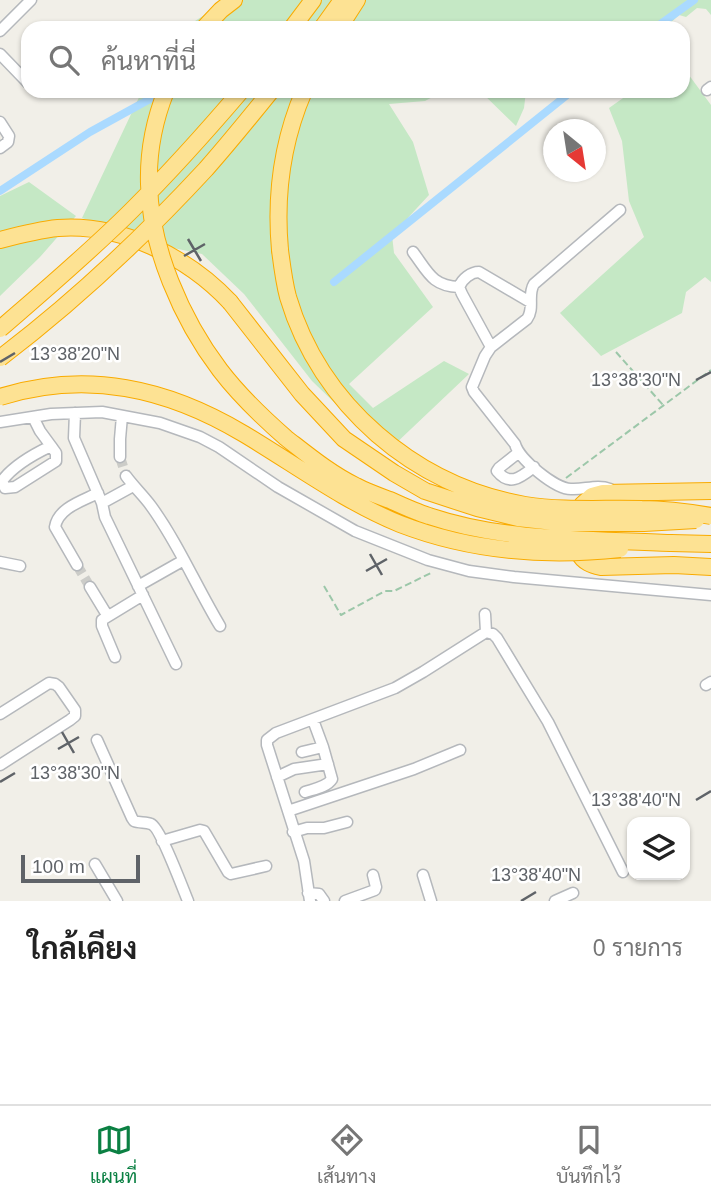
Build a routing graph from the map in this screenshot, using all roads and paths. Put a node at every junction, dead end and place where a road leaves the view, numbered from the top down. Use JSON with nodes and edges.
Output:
{"nodes":[{"id":1,"x":31,"y":0,"type":"edge"},
{"id":2,"x":234,"y":0,"type":"edge"},
{"id":3,"x":313,"y":0,"type":"edge"},
{"id":4,"x":342,"y":0,"type":"edge"},
{"id":5,"x":357,"y":0,"type":"edge"},
{"id":6,"x":211,"y":21,"type":"edge"},
{"id":7,"x":297,"y":21,"type":"edge"},
{"id":8,"x":327,"y":21,"type":"edge"},
{"id":9,"x":344,"y":21,"type":"edge"},
{"id":10,"x":0,"y":31,"type":"edge"},
{"id":11,"x":0,"y":54,"type":"edge"},
{"id":12,"x":21,"y":76,"type":"edge"},
{"id":13,"x":163,"y":98,"type":"edge"},
{"id":14,"x":235,"y":98,"type":"edge"},
{"id":15,"x":265,"y":98,"type":"edge"},
{"id":16,"x":301,"y":98,"type":"edge"},
{"id":17,"x":0,"y":121,"type":"edge"},
{"id":18,"x":0,"y":148,"type":"edge"},
{"id":19,"x":620,"y":210,"type":"dead end"},
{"id":20,"x":0,"y":240,"type":"edge"},
{"id":21,"x":413,"y":252,"type":"dead end"},
{"id":22,"x":459,"y":287,"type":"junction"},
{"id":23,"x":530,"y":302,"type":"junction"},
{"id":24,"x":0,"y":329,"type":"edge"},
{"id":25,"x":491,"y":347,"type":"junction"},
{"id":26,"x":616,"y":352,"type":"dead end"},
{"id":27,"x":0,"y":358,"type":"edge"},
{"id":28,"x":711,"y":369,"type":"edge"},
{"id":29,"x":0,"y":397,"type":"edge"},
{"id":30,"x":663,"y":406,"type":"junction"},
{"id":31,"x":75,"y":413,"type":"junction"},
{"id":32,"x":122,"y":416,"type":"junction"},
{"id":33,"x":33,"y":417,"type":"junction"},
{"id":34,"x":0,"y":422,"type":"edge"},
{"id":35,"x":51,"y":446,"type":"junction"},
{"id":36,"x":518,"y":453,"type":"junction"},
{"id":37,"x":120,"y":457,"type":"tunnel mouth"},
{"id":38,"x":534,"y":467,"type":"junction"},
{"id":39,"x":557,"y":485,"type":"junction"},
{"id":40,"x":711,"y":491,"type":"edge"},
{"id":41,"x":622,"y":493,"type":"junction"},
{"id":42,"x":100,"y":498,"type":"junction"},
{"id":43,"x":711,"y":518,"type":"edge"},
{"id":44,"x":671,"y":543,"type":"junction"},
{"id":45,"x":711,"y":544,"type":"edge"},
{"id":46,"x":184,"y":560,"type":"junction"},
{"id":47,"x":0,"y":562,"type":"edge"},
{"id":48,"x":77,"y":565,"type":"tunnel mouth"},
{"id":49,"x":446,"y":565,"type":"junction"},
{"id":50,"x":20,"y":566,"type":"dead end"},
{"id":51,"x":711,"y":567,"type":"edge"},
{"id":52,"x":324,"y":586,"type":"dead end"},
{"id":53,"x":90,"y":587,"type":"tunnel mouth"},
{"id":54,"x":140,"y":591,"type":"junction"},
{"id":55,"x":711,"y":595,"type":"edge"},
{"id":56,"x":485,"y":614,"type":"dead end"},
{"id":57,"x":107,"y":615,"type":"junction"},
{"id":58,"x":220,"y":626,"type":"dead end"},
{"id":59,"x":486,"y":632,"type":"junction"},
{"id":60,"x":115,"y":657,"type":"dead end"},
{"id":61,"x":176,"y":664,"type":"dead end"},
{"id":62,"x":0,"y":714,"type":"edge"},
{"id":63,"x":313,"y":720,"type":"junction"},
{"id":64,"x":97,"y":740,"type":"dead end"},
{"id":65,"x":323,"y":747,"type":"junction"},
{"id":66,"x":460,"y":750,"type":"dead end"},
{"id":67,"x":302,"y":752,"type":"dead end"},
{"id":68,"x":328,"y":764,"type":"junction"},
{"id":69,"x":0,"y":765,"type":"edge"},
{"id":70,"x":277,"y":777,"type":"junction"},
{"id":71,"x":305,"y":792,"type":"dead end"},
{"id":72,"x":288,"y":811,"type":"junction"},
{"id":73,"x":347,"y":822,"type":"dead end"},
{"id":74,"x":293,"y":832,"type":"junction"},
{"id":75,"x":162,"y":841,"type":"junction"},
{"id":76,"x":94,"y":864,"type":"dead end"},
{"id":77,"x":266,"y":866,"type":"dead end"},
{"id":78,"x":623,"y":872,"type":"dead end"},
{"id":79,"x":373,"y":875,"type":"dead end"},
{"id":80,"x":423,"y":875,"type":"dead end"},
{"id":81,"x":573,"y":892,"type":"dead end"},
{"id":82,"x":309,"y":897,"type":"edge"},
{"id":83,"x":117,"y":901,"type":"edge"},
{"id":84,"x":188,"y":901,"type":"edge"},
{"id":85,"x":324,"y":901,"type":"edge"},
{"id":86,"x":345,"y":901,"type":"edge"},
{"id":87,"x":432,"y":901,"type":"edge"},
{"id":88,"x":555,"y":901,"type":"edge"}],
"edges":[{"from":1,"to":10,"type":"street"},
{"from":2,"to":6,"type":"highway"},
{"from":3,"to":7,"type":"highway"},
{"from":4,"to":8,"type":"highway"},
{"from":5,"to":9,"type":"highway"},
{"from":11,"to":12,"type":"street"},
{"from":13,"to":44,"type":"highway","bridge":true},
{"from":14,"to":24,"type":"highway","bridge":true},
{"from":15,"to":27,"type":"highway","bridge":true},
{"from":16,"to":43,"type":"highway","bridge":true},
{"from":17,"to":18,"type":"street"},
{"from":19,"to":23,"type":"street"},
{"from":20,"to":43,"type":"highway","bridge":true},
{"from":21,"to":22,"type":"street"},
{"from":22,"to":23,"type":"street"},
{"from":22,"to":25,"type":"street"},
{"from":23,"to":25,"type":"street"},
{"from":25,"to":36,"type":"street"},
{"from":26,"to":30,"type":"path"},
{"from":28,"to":30,"type":"path"},
{"from":29,"to":44,"type":"highway","bridge":true},
{"from":30,"to":39,"type":"path"},
{"from":31,"to":32,"type":"street"},
{"from":31,"to":33,"type":"street"},
{"from":31,"to":42,"type":"street"},
{"from":32,"to":37,"type":"street"},
{"from":32,"to":49,"type":"street"},
{"from":33,"to":34,"type":"street"},
{"from":33,"to":35,"type":"street"},
{"from":35,"to":35,"type":"street"},
{"from":36,"to":38,"type":"street"},
{"from":36,"to":38,"type":"street"},
{"from":38,"to":39,"type":"street"},
{"from":39,"to":41,"type":"street"},
{"from":40,"to":41,"type":"highway"},
{"from":41,"to":51,"type":"highway"},
{"from":42,"to":46,"type":"street"},
{"from":42,"to":48,"type":"street"},
{"from":42,"to":54,"type":"street"},
{"from":44,"to":45,"type":"highway"},
{"from":46,"to":54,"type":"street"},
{"from":46,"to":58,"type":"street"},
{"from":47,"to":50,"type":"street"},
{"from":49,"to":52,"type":"path"},
{"from":49,"to":55,"type":"street"},
{"from":53,"to":57,"type":"street"},
{"from":54,"to":57,"type":"street"},
{"from":54,"to":61,"type":"street"},
{"from":56,"to":59,"type":"street"},
{"from":57,"to":60,"type":"street"},
{"from":59,"to":63,"type":"street"},
{"from":59,"to":78,"type":"street"},
{"from":62,"to":69,"type":"street"},
{"from":63,"to":65,"type":"street"},
{"from":63,"to":70,"type":"street"},
{"from":64,"to":75,"type":"street"},
{"from":65,"to":67,"type":"street"},
{"from":65,"to":68,"type":"street"},
{"from":66,"to":72,"type":"street"},
{"from":68,"to":70,"type":"street"},
{"from":68,"to":71,"type":"street"},
{"from":70,"to":72,"type":"street"},
{"from":72,"to":74,"type":"street"},
{"from":73,"to":74,"type":"street"},
{"from":74,"to":82,"type":"street"},
{"from":75,"to":77,"type":"street"},
{"from":75,"to":84,"type":"street"},
{"from":76,"to":83,"type":"street"},
{"from":79,"to":86,"type":"street"},
{"from":80,"to":87,"type":"street"},
{"from":81,"to":88,"type":"street"},
{"from":82,"to":85,"type":"street"}]}
